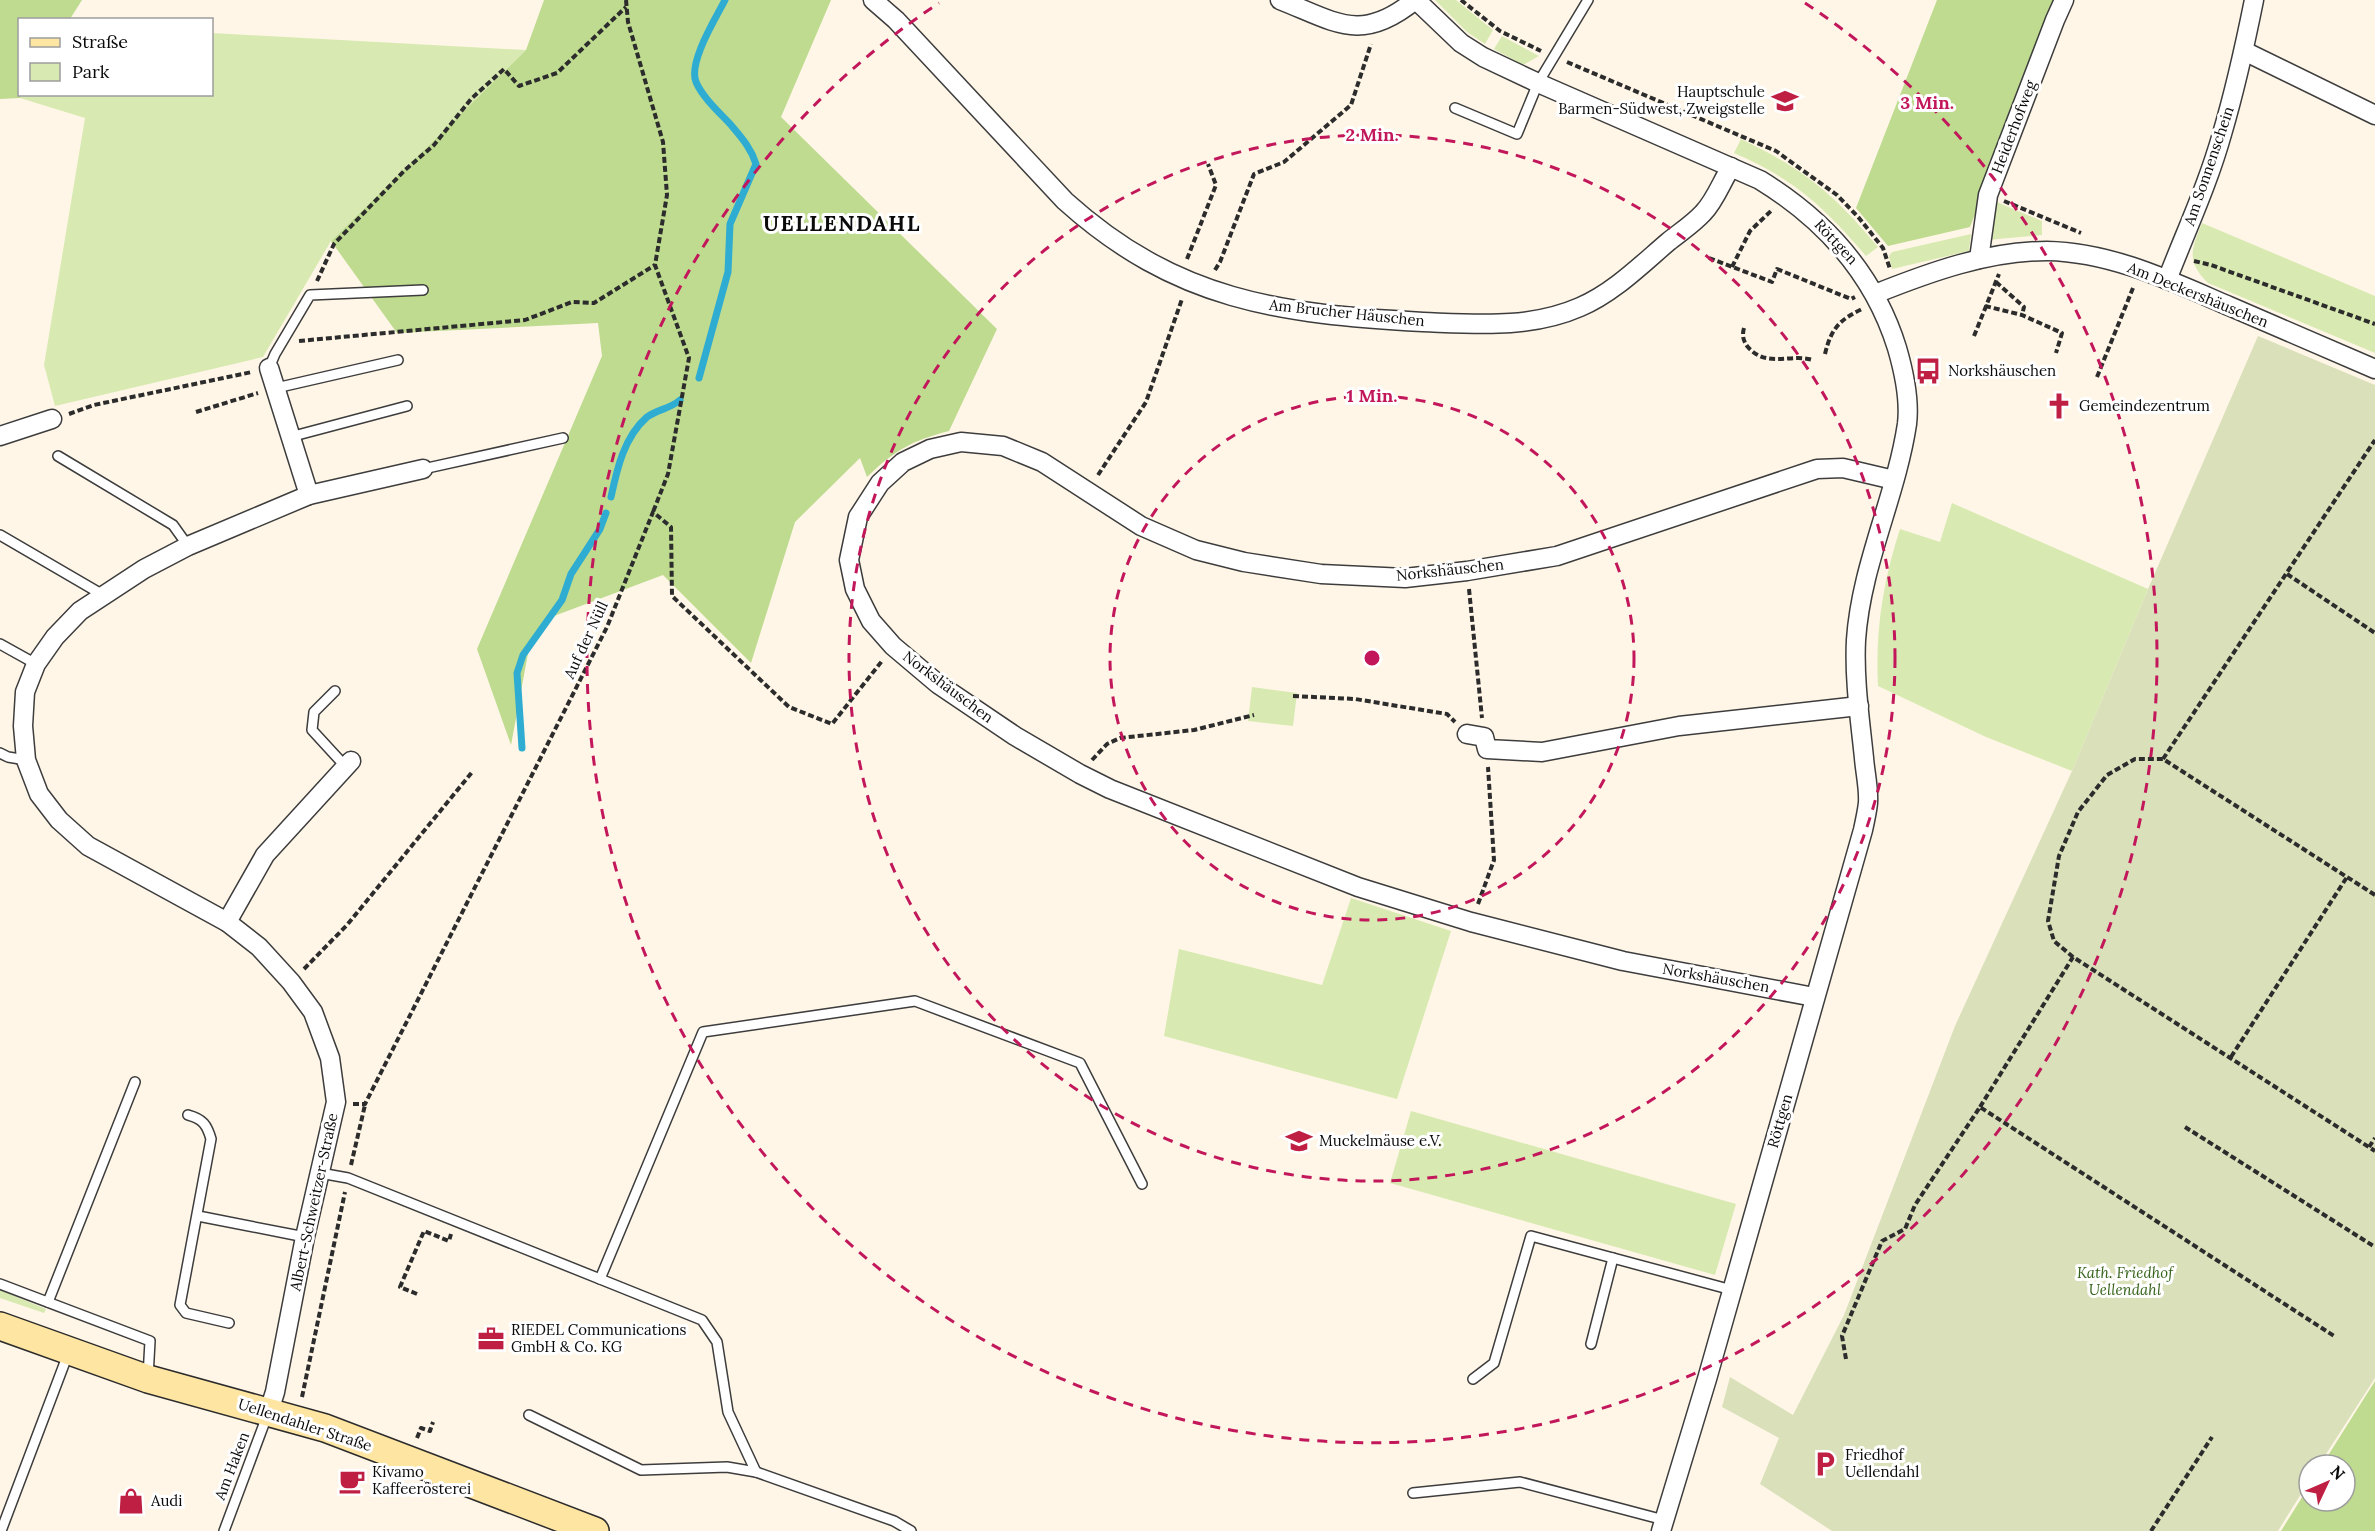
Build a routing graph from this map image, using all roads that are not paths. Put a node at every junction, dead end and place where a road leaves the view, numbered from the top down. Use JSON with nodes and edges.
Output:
{"nodes":[{"id":1,"x":873,"y":0,"type":"edge"},
{"id":2,"x":1280,"y":0,"type":"edge"},
{"id":3,"x":1416,"y":0,"type":"edge"},
{"id":4,"x":1588,"y":0,"type":"edge"},
{"id":5,"x":2064,"y":0,"type":"edge"},
{"id":6,"x":2254,"y":0,"type":"edge"},
{"id":7,"x":1308,"y":6,"type":"edge"},
{"id":8,"x":2244,"y":51,"type":"junction"},
{"id":9,"x":1538,"y":83,"type":"junction"},
{"id":10,"x":1455,"y":108,"type":"dead end"},
{"id":11,"x":2375,"y":115,"type":"edge"},
{"id":12,"x":1731,"y":167,"type":"junction"},
{"id":13,"x":1979,"y":259,"type":"junction"},
{"id":14,"x":2167,"y":279,"type":"junction"},
{"id":15,"x":423,"y":290,"type":"dead end"},
{"id":16,"x":1876,"y":295,"type":"junction"},
{"id":17,"x":398,"y":360,"type":"dead end"},
{"id":18,"x":269,"y":369,"type":"joint"},
{"id":19,"x":2375,"y":369,"type":"edge"},
{"id":20,"x":276,"y":388,"type":"junction"},
{"id":21,"x":407,"y":406,"type":"dead end"},
{"id":22,"x":52,"y":419,"type":"road end"},
{"id":23,"x":0,"y":436,"type":"edge"},
{"id":24,"x":290,"y":437,"type":"junction"},
{"id":25,"x":563,"y":438,"type":"dead end"},
{"id":26,"x":58,"y":456,"type":"dead end"},
{"id":27,"x":423,"y":469,"type":"joint"},
{"id":28,"x":1894,"y":480,"type":"junction"},
{"id":29,"x":309,"y":495,"type":"junction"},
{"id":30,"x":0,"y":535,"type":"edge"},
{"id":31,"x":188,"y":546,"type":"junction"},
{"id":32,"x":102,"y":595,"type":"junction"},
{"id":33,"x":0,"y":644,"type":"edge"},
{"id":34,"x":36,"y":664,"type":"junction"},
{"id":35,"x":335,"y":691,"type":"dead end"},
{"id":36,"x":1859,"y":706,"type":"junction"},
{"id":37,"x":1479,"y":740,"type":"road end"},
{"id":38,"x":0,"y":753,"type":"edge"},
{"id":39,"x":26,"y":760,"type":"junction"},
{"id":40,"x":349,"y":764,"type":"joint"},
{"id":41,"x":227,"y":922,"type":"junction"},
{"id":42,"x":1815,"y":997,"type":"junction"},
{"id":43,"x":135,"y":1082,"type":"dead end"},
{"id":44,"x":188,"y":1115,"type":"dead end"},
{"id":45,"x":320,"y":1173,"type":"junction"},
{"id":46,"x":1142,"y":1184,"type":"dead end"},
{"id":47,"x":198,"y":1216,"type":"junction"},
{"id":48,"x":305,"y":1237,"type":"junction"},
{"id":49,"x":1613,"y":1258,"type":"junction"},
{"id":50,"x":600,"y":1279,"type":"junction"},
{"id":51,"x":0,"y":1284,"type":"edge"},
{"id":52,"x":1732,"y":1290,"type":"junction"},
{"id":53,"x":48,"y":1302,"type":"junction"},
{"id":54,"x":229,"y":1323,"type":"dead end"},
{"id":55,"x":0,"y":1326,"type":"edge"},
{"id":56,"x":1591,"y":1344,"type":"dead end"},
{"id":57,"x":69,"y":1352,"type":"junction"},
{"id":58,"x":148,"y":1379,"type":"junction"},
{"id":59,"x":1473,"y":1379,"type":"dead end"},
{"id":60,"x":269,"y":1411,"type":"junction"},
{"id":61,"x":529,"y":1415,"type":"dead end"},
{"id":62,"x":756,"y":1472,"type":"junction"},
{"id":63,"x":1413,"y":1493,"type":"dead end"},
{"id":64,"x":1663,"y":1525,"type":"edge"},
{"id":65,"x":1,"y":1531,"type":"edge"},
{"id":66,"x":224,"y":1531,"type":"edge"},
{"id":67,"x":595,"y":1531,"type":"edge"},
{"id":68,"x":911,"y":1531,"type":"edge"}],
"edges":[{"from":1,"to":12,"type":"street","name":"Am Brucher Häuschen"},
{"from":2,"to":7,"type":"street","name":"Röttgen"},
{"from":3,"to":7,"type":"street","name":"Röttgen"},
{"from":3,"to":9,"type":"street","name":"Röttgen"},
{"from":4,"to":9,"type":"lane"},
{"from":5,"to":13,"type":"street","name":"Heiderhofweg"},
{"from":6,"to":8,"type":"street","name":"Am Sonnenschein"},
{"from":8,"to":11,"type":"street"},
{"from":8,"to":14,"type":"street","name":"Am Sonnenschein"},
{"from":9,"to":10,"type":"lane"},
{"from":9,"to":12,"type":"street","name":"Röttgen"},
{"from":12,"to":16,"type":"street","name":"Röttgen"},
{"from":13,"to":14,"type":"street","name":"Am Deckershäuschen"},
{"from":13,"to":16,"type":"street","name":"Am Deckershäuschen"},
{"from":14,"to":19,"type":"street","name":"Am Deckershäuschen"},
{"from":15,"to":18,"type":"lane"},
{"from":16,"to":28,"type":"street","name":"Röttgen"},
{"from":17,"to":20,"type":"lane"},
{"from":18,"to":20,"type":"street"},
{"from":20,"to":24,"type":"street"},
{"from":21,"to":24,"type":"lane"},
{"from":22,"to":23,"type":"street"},
{"from":24,"to":29,"type":"street"},
{"from":25,"to":27,"type":"lane"},
{"from":26,"to":31,"type":"lane"},
{"from":27,"to":29,"type":"street","name":"Albert-Schweitzer-Straße"},
{"from":28,"to":36,"type":"street","name":"Röttgen"},
{"from":28,"to":42,"type":"street","name":"Norkshäuschen"},
{"from":29,"to":31,"type":"street","name":"Albert-Schweitzer-Straße"},
{"from":30,"to":32,"type":"lane"},
{"from":31,"to":32,"type":"street","name":"Albert-Schweitzer-Straße"},
{"from":32,"to":34,"type":"street","name":"Albert-Schweitzer-Straße"},
{"from":33,"to":34,"type":"lane"},
{"from":34,"to":39,"type":"street","name":"Albert-Schweitzer-Straße"},
{"from":35,"to":40,"type":"lane"},
{"from":36,"to":37,"type":"street"},
{"from":36,"to":42,"type":"street","name":"Röttgen"},
{"from":38,"to":39,"type":"lane"},
{"from":39,"to":41,"type":"street","name":"Albert-Schweitzer-Straße"},
{"from":40,"to":41,"type":"street"},
{"from":41,"to":45,"type":"street","name":"Albert-Schweitzer-Straße"},
{"from":42,"to":52,"type":"street","name":"Röttgen"},
{"from":43,"to":53,"type":"lane"},
{"from":44,"to":47,"type":"lane"},
{"from":45,"to":48,"type":"street","name":"Albert-Schweitzer-Straße"},
{"from":45,"to":50,"type":"lane"},
{"from":46,"to":50,"type":"lane"},
{"from":47,"to":48,"type":"lane"},
{"from":47,"to":54,"type":"lane"},
{"from":48,"to":60,"type":"street","name":"Albert-Schweitzer-Straße"},
{"from":49,"to":52,"type":"lane"},
{"from":49,"to":56,"type":"lane"},
{"from":49,"to":59,"type":"lane"},
{"from":50,"to":62,"type":"lane"},
{"from":51,"to":53,"type":"lane"},
{"from":52,"to":64,"type":"street","name":"Röttgen"},
{"from":53,"to":58,"type":"lane"},
{"from":55,"to":57,"type":"main road","name":"Uellendahler Straße"},
{"from":57,"to":58,"type":"main road","name":"Uellendahler Straße"},
{"from":57,"to":65,"type":"lane"},
{"from":58,"to":60,"type":"main road","name":"Uellendahler Straße"},
{"from":60,"to":66,"type":"lane","name":"Am Haken"},
{"from":60,"to":67,"type":"main road","name":"Uellendahler Straße"},
{"from":61,"to":62,"type":"lane"},
{"from":62,"to":68,"type":"lane"},
{"from":63,"to":64,"type":"lane"}]}
